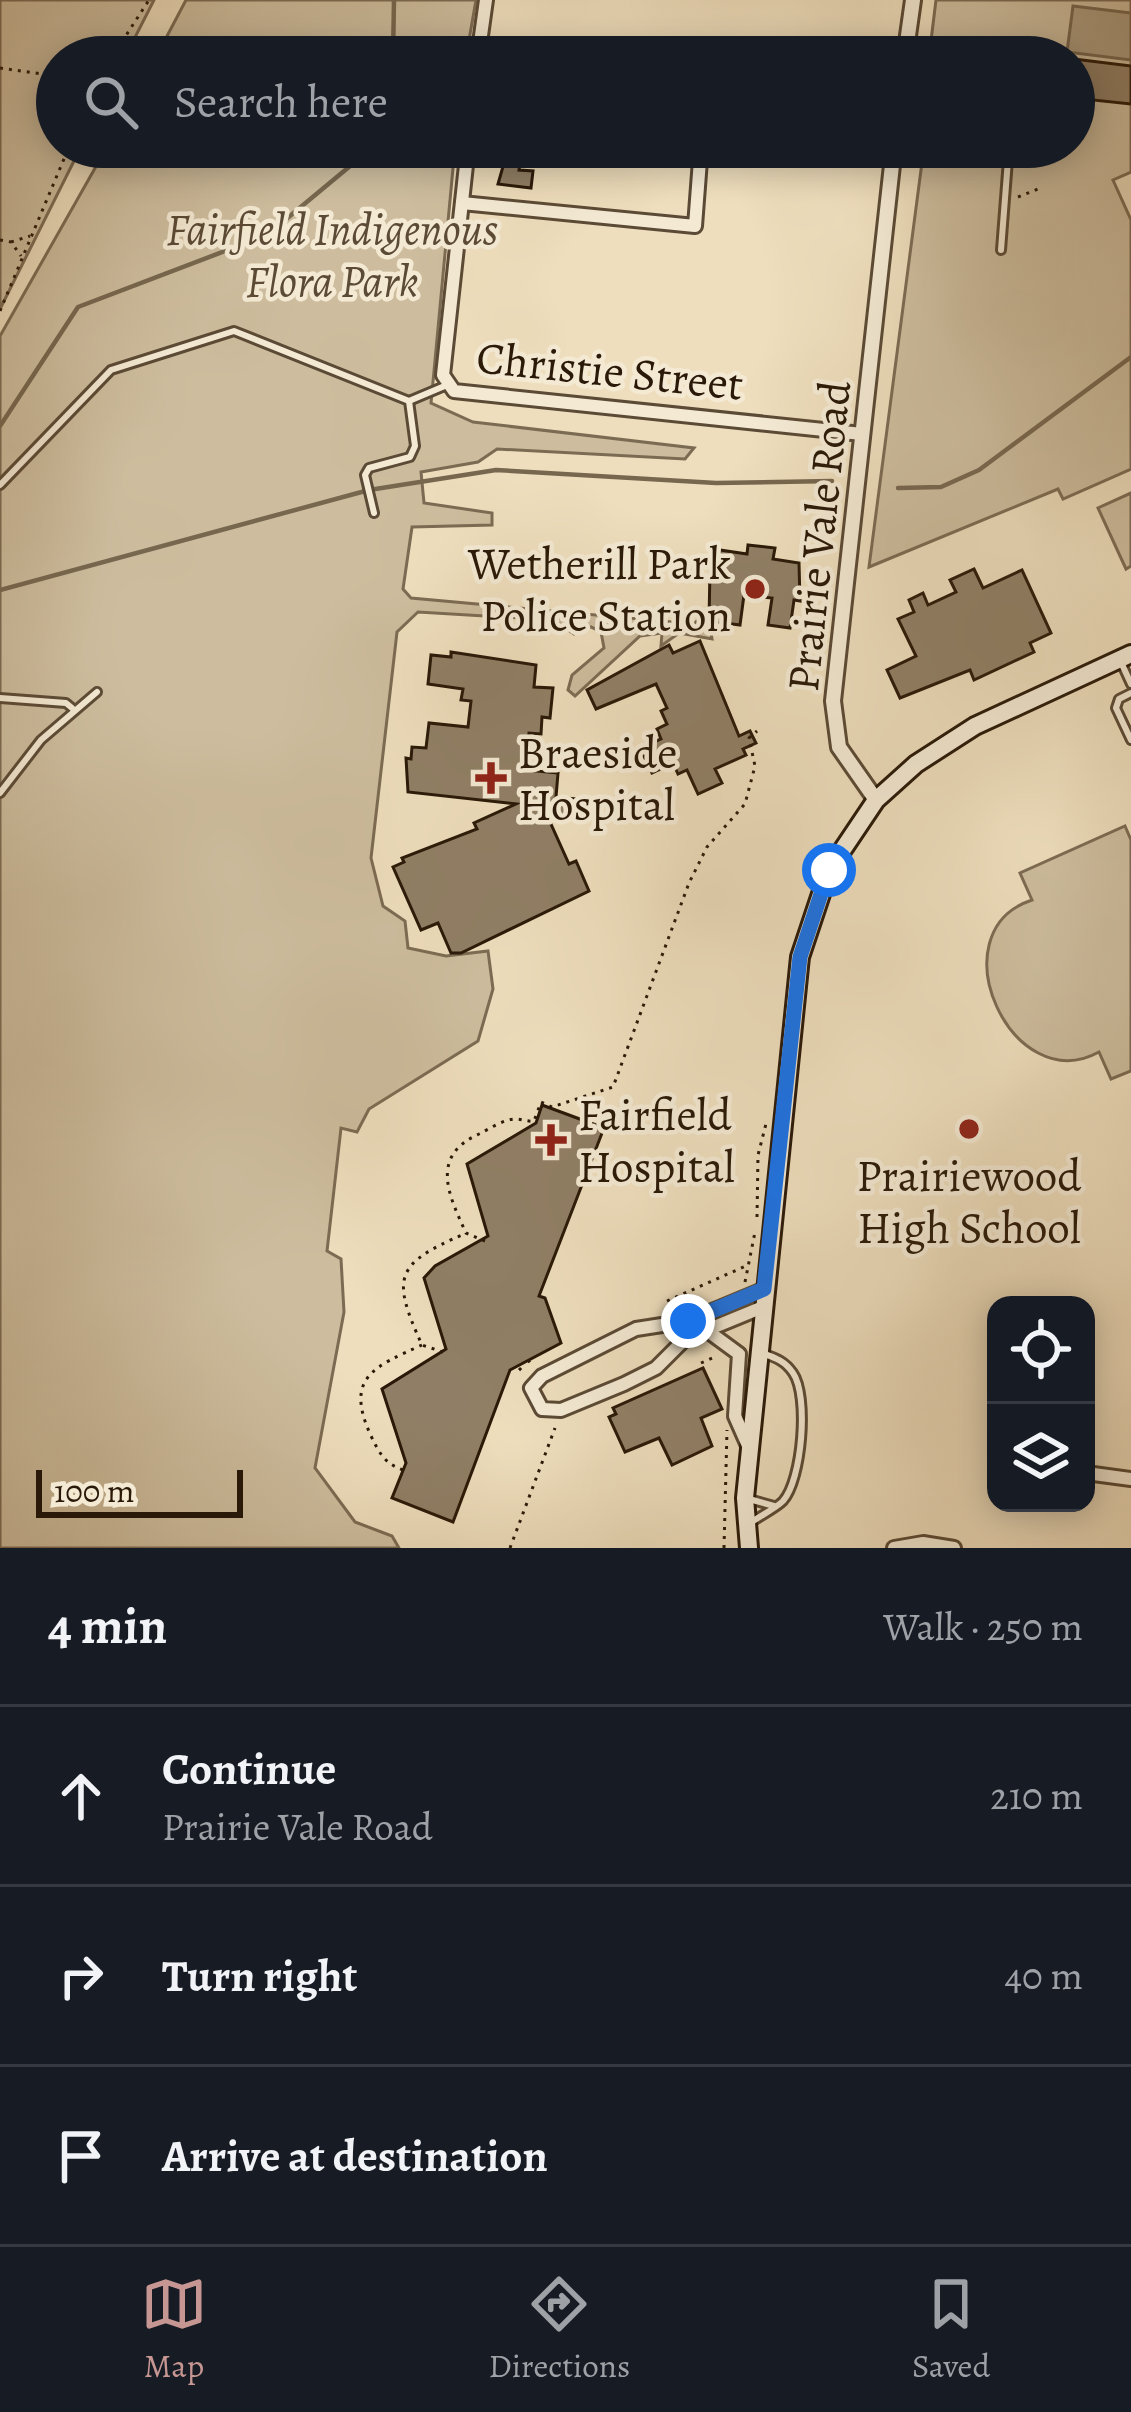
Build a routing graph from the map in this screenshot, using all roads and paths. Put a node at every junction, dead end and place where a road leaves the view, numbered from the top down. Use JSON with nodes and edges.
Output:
{"nodes":[{"id":1,"x":149,"y":0,"type":"edge"},
{"id":2,"x":486,"y":0,"type":"edge"},
{"id":3,"x":913,"y":0,"type":"edge"},
{"id":4,"x":126,"y":36,"type":"edge"},
{"id":5,"x":481,"y":36,"type":"edge"},
{"id":6,"x":908,"y":36,"type":"edge"},
{"id":7,"x":0,"y":68,"type":"edge"},
{"id":8,"x":36,"y":73,"type":"edge"},
{"id":9,"x":60,"y":168,"type":"edge"},
{"id":10,"x":466,"y":168,"type":"edge"},
{"id":11,"x":699,"y":168,"type":"edge"},
{"id":12,"x":892,"y":168,"type":"edge"},
{"id":13,"x":1007,"y":168,"type":"edge"},
{"id":14,"x":1038,"y":189,"type":"dead end"},
{"id":15,"x":1004,"y":202,"type":"junction"},
{"id":16,"x":462,"y":203,"type":"junction"},
{"id":17,"x":32,"y":235,"type":"junction"},
{"id":18,"x":0,"y":240,"type":"edge"},
{"id":19,"x":11,"y":242,"type":"junction"},
{"id":20,"x":1001,"y":250,"type":"dead end"},
{"id":21,"x":23,"y":259,"type":"junction"},
{"id":22,"x":0,"y":311,"type":"edge"},
{"id":23,"x":446,"y":385,"type":"junction"},
{"id":24,"x":409,"y":401,"type":"junction"},
{"id":25,"x":862,"y":434,"type":"junction"},
{"id":26,"x":0,"y":485,"type":"edge"},
{"id":27,"x":374,"y":513,"type":"dead end"},
{"id":28,"x":1125,"y":656,"type":"edge"},
{"id":29,"x":1131,"y":688,"type":"edge"},
{"id":30,"x":97,"y":692,"type":"dead end"},
{"id":31,"x":0,"y":698,"type":"edge"},
{"id":32,"x":73,"y":709,"type":"junction"},
{"id":33,"x":757,"y":730,"type":"dead end"},
{"id":34,"x":1131,"y":740,"type":"edge"},
{"id":35,"x":0,"y":793,"type":"edge"},
{"id":36,"x":876,"y":800,"type":"junction"},
{"id":37,"x":767,"y":1118,"type":"dead end"},
{"id":38,"x":466,"y":1233,"type":"junction"},
{"id":39,"x":484,"y":1241,"type":"dead end"},
{"id":40,"x":749,"y":1264,"type":"junction"},
{"id":41,"x":736,"y":1270,"type":"junction"},
{"id":42,"x":764,"y":1298,"type":"junction"},
{"id":43,"x":667,"y":1301,"type":"dead end"},
{"id":44,"x":705,"y":1329,"type":"junction"},
{"id":45,"x":422,"y":1345,"type":"junction"},
{"id":46,"x":728,"y":1351,"type":"dead end"},
{"id":47,"x":443,"y":1352,"type":"dead end"},
{"id":48,"x":759,"y":1352,"type":"junction"},
{"id":49,"x":700,"y":1363,"type":"dead end"},
{"id":50,"x":728,"y":1414,"type":"dead end"},
{"id":51,"x":555,"y":1428,"type":"dead end"},
{"id":52,"x":751,"y":1451,"type":"junction"},
{"id":53,"x":403,"y":1470,"type":"dead end"},
{"id":54,"x":1095,"y":1474,"type":"edge"},
{"id":55,"x":1131,"y":1479,"type":"edge"},
{"id":56,"x":746,"y":1498,"type":"junction"},
{"id":57,"x":774,"y":1506,"type":"junction"},
{"id":58,"x":750,"y":1523,"type":"junction"},
{"id":59,"x":510,"y":1548,"type":"edge"},
{"id":60,"x":724,"y":1548,"type":"edge"},
{"id":61,"x":748,"y":1548,"type":"edge"},
{"id":62,"x":894,"y":1548,"type":"edge"},
{"id":63,"x":954,"y":1548,"type":"edge"}],
"edges":[{"from":1,"to":4,"type":"path"},
{"from":2,"to":5,"type":"street"},
{"from":3,"to":6,"type":"street"},
{"from":7,"to":8,"type":"path"},
{"from":9,"to":17,"type":"path"},
{"from":10,"to":16,"type":"street","name":"Christie Street"},
{"from":11,"to":16,"type":"street"},
{"from":12,"to":25,"type":"street","name":"Prairie Vale Road"},
{"from":13,"to":15,"type":"lane"},
{"from":14,"to":15,"type":"path"},
{"from":15,"to":20,"type":"lane"},
{"from":16,"to":23,"type":"street","name":"Christie Street"},
{"from":17,"to":19,"type":"path"},
{"from":17,"to":21,"type":"path"},
{"from":18,"to":19,"type":"path"},
{"from":19,"to":21,"type":"path"},
{"from":21,"to":22,"type":"path"},
{"from":23,"to":24,"type":"lane"},
{"from":23,"to":25,"type":"street","name":"Christie Street"},
{"from":24,"to":26,"type":"lane"},
{"from":24,"to":27,"type":"lane"},
{"from":25,"to":36,"type":"street","name":"Prairie Vale Road"},
{"from":28,"to":29,"type":"lane"},
{"from":28,"to":36,"type":"main road"},
{"from":29,"to":34,"type":"lane"},
{"from":30,"to":32,"type":"lane"},
{"from":31,"to":32,"type":"lane"},
{"from":32,"to":35,"type":"lane"},
{"from":33,"to":38,"type":"path"},
{"from":36,"to":42,"type":"main road"},
{"from":37,"to":40,"type":"path"},
{"from":38,"to":39,"type":"path"},
{"from":38,"to":45,"type":"path"},
{"from":40,"to":41,"type":"path"},
{"from":40,"to":41,"type":"path"},
{"from":41,"to":43,"type":"path"},
{"from":42,"to":44,"type":"street"},
{"from":42,"to":44,"type":"street"},
{"from":42,"to":48,"type":"main road"},
{"from":44,"to":52,"type":"street"},
{"from":45,"to":47,"type":"path"},
{"from":45,"to":53,"type":"path"},
{"from":46,"to":49,"type":"path"},
{"from":48,"to":52,"type":"main road"},
{"from":48,"to":57,"type":"lane"},
{"from":50,"to":60,"type":"path"},
{"from":51,"to":59,"type":"path"},
{"from":52,"to":56,"type":"main road"},
{"from":54,"to":55,"type":"street"},
{"from":56,"to":57,"type":"lane"},
{"from":56,"to":58,"type":"main road"},
{"from":57,"to":58,"type":"lane"},
{"from":58,"to":61,"type":"main road"},
{"from":62,"to":63,"type":"street"}]}
